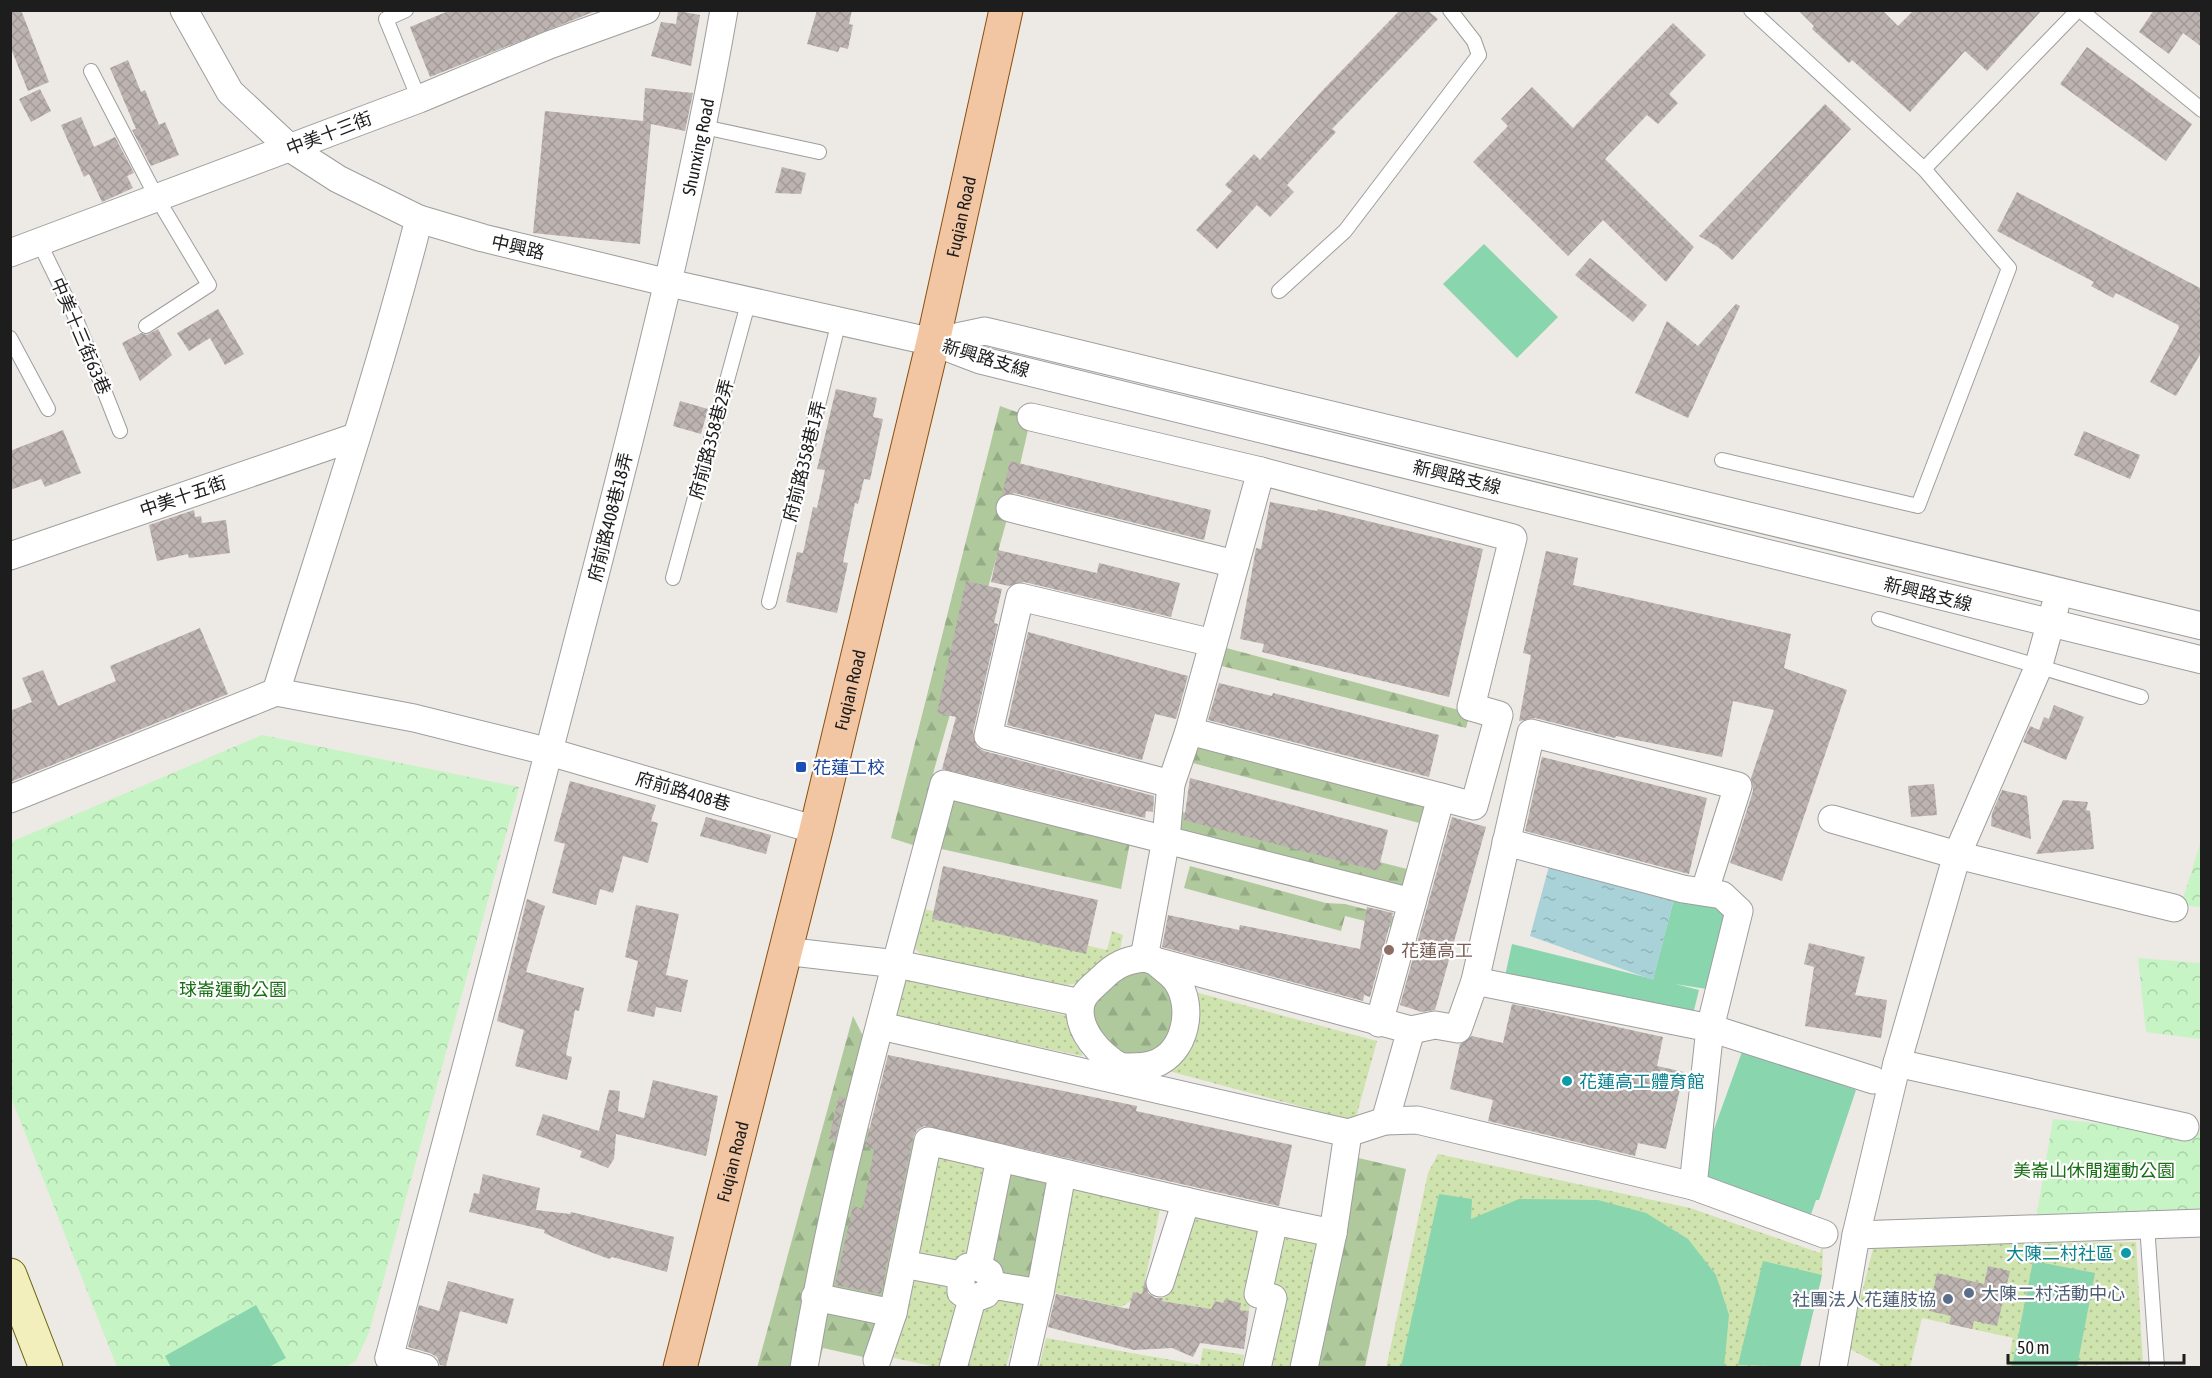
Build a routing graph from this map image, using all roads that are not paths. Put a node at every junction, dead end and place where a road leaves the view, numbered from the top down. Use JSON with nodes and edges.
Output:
{"nodes":[{"id":1,"x":184,"y":10,"type":"edge"},
{"id":2,"x":406,"y":10,"type":"edge"},
{"id":3,"x":646,"y":10,"type":"edge"},
{"id":4,"x":724,"y":10,"type":"edge"},
{"id":5,"x":1006,"y":10,"type":"edge"},
{"id":6,"x":1450,"y":10,"type":"edge"},
{"id":7,"x":1751,"y":10,"type":"edge"},
{"id":8,"x":2079,"y":10,"type":"edge"},
{"id":9,"x":91,"y":71,"type":"dead end"},
{"id":10,"x":419,"y":99,"type":"junction"},
{"id":11,"x":2202,"y":110,"type":"edge"},
{"id":12,"x":704,"y":127,"type":"junction"},
{"id":13,"x":290,"y":148,"type":"junction"},
{"id":14,"x":819,"y":152,"type":"dead end"},
{"id":15,"x":1924,"y":169,"type":"junction"},
{"id":16,"x":157,"y":198,"type":"junction"},
{"id":17,"x":419,"y":219,"type":"junction"},
{"id":18,"x":39,"y":242,"type":"junction"},
{"id":19,"x":10,"y":253,"type":"edge"},
{"id":20,"x":669,"y":283,"type":"junction"},
{"id":21,"x":1279,"y":291,"type":"dead end"},
{"id":22,"x":749,"y":300,"type":"junction"},
{"id":23,"x":839,"y":321,"type":"junction"},
{"id":24,"x":146,"y":326,"type":"dead end"},
{"id":25,"x":10,"y":338,"type":"edge"},
{"id":26,"x":933,"y":342,"type":"junction"},
{"id":27,"x":48,"y":409,"type":"dead end"},
{"id":28,"x":1031,"y":417,"type":"dead end"},
{"id":29,"x":120,"y":431,"type":"dead end"},
{"id":30,"x":356,"y":437,"type":"junction"},
{"id":31,"x":1722,"y":460,"type":"dead end"},
{"id":32,"x":1261,"y":471,"type":"junction"},
{"id":33,"x":1010,"y":508,"type":"dead end"},
{"id":34,"x":10,"y":556,"type":"edge"},
{"id":35,"x":1235,"y":564,"type":"junction"},
{"id":36,"x":673,"y":578,"type":"dead end"},
{"id":37,"x":2059,"y":592,"type":"junction"},
{"id":38,"x":769,"y":602,"type":"dead end"},
{"id":39,"x":1879,"y":619,"type":"dead end"},
{"id":40,"x":2051,"y":624,"type":"junction"},
{"id":41,"x":2202,"y":626,"type":"edge"},
{"id":42,"x":1213,"y":643,"type":"junction"},
{"id":43,"x":2202,"y":660,"type":"edge"},
{"id":44,"x":2038,"y":668,"type":"junction"},
{"id":45,"x":276,"y":692,"type":"junction"},
{"id":46,"x":2141,"y":697,"type":"dead end"},
{"id":47,"x":1189,"y":731,"type":"junction"},
{"id":48,"x":550,"y":752,"type":"junction"},
{"id":49,"x":1171,"y":784,"type":"junction"},
{"id":50,"x":1441,"y":796,"type":"junction"},
{"id":51,"x":10,"y":799,"type":"edge"},
{"id":52,"x":1832,"y":819,"type":"dead end"},
{"id":53,"x":816,"y":830,"type":"junction"},
{"id":54,"x":1166,"y":839,"type":"junction"},
{"id":55,"x":1506,"y":842,"type":"junction"},
{"id":56,"x":1957,"y":855,"type":"junction"},
{"id":57,"x":1705,"y":890,"type":"junction"},
{"id":58,"x":1412,"y":902,"type":"junction"},
{"id":59,"x":2174,"y":908,"type":"dead end"},
{"id":60,"x":784,"y":951,"type":"junction"},
{"id":61,"x":1149,"y":960,"type":"junction"},
{"id":62,"x":897,"y":964,"type":"junction"},
{"id":63,"x":1474,"y":981,"type":"junction"},
{"id":64,"x":1081,"y":1002,"type":"junction"},
{"id":65,"x":1378,"y":1023,"type":"junction"},
{"id":66,"x":881,"y":1026,"type":"junction"},
{"id":67,"x":1710,"y":1028,"type":"junction"},
{"id":68,"x":1412,"y":1030,"type":"junction"},
{"id":69,"x":1897,"y":1063,"type":"junction"},
{"id":70,"x":1120,"y":1073,"type":"junction"},
{"id":71,"x":1873,"y":1080,"type":"dead end"},
{"id":72,"x":1385,"y":1121,"type":"junction"},
{"id":73,"x":2185,"y":1127,"type":"dead end"},
{"id":74,"x":1348,"y":1133,"type":"junction"},
{"id":75,"x":1000,"y":1158,"type":"junction"},
{"id":76,"x":1062,"y":1174,"type":"junction"},
{"id":77,"x":1693,"y":1186,"type":"junction"},
{"id":78,"x":1186,"y":1201,"type":"junction"},
{"id":79,"x":1274,"y":1221,"type":"junction"},
{"id":80,"x":2202,"y":1223,"type":"edge"},
{"id":81,"x":2147,"y":1224,"type":"junction"},
{"id":82,"x":1333,"y":1233,"type":"junction"},
{"id":83,"x":1824,"y":1234,"type":"dead end"},
{"id":84,"x":1856,"y":1235,"type":"junction"},
{"id":85,"x":903,"y":1264,"type":"junction"},
{"id":86,"x":10,"y":1275,"type":"edge"},
{"id":87,"x":976,"y":1281,"type":"junction"},
{"id":88,"x":1160,"y":1283,"type":"dead end"},
{"id":89,"x":1041,"y":1293,"type":"junction"},
{"id":90,"x":815,"y":1297,"type":"junction"},
{"id":91,"x":893,"y":1313,"type":"junction"},
{"id":92,"x":877,"y":1360,"type":"dead end"},
{"id":93,"x":382,"y":1363,"type":"edge"},
{"id":94,"x":1836,"y":1367,"type":"edge"},
{"id":95,"x":46,"y":1368,"type":"edge"},
{"id":96,"x":425,"y":1368,"type":"edge"},
{"id":97,"x":680,"y":1368,"type":"edge"},
{"id":98,"x":804,"y":1368,"type":"edge"},
{"id":99,"x":953,"y":1368,"type":"edge"},
{"id":100,"x":1023,"y":1368,"type":"edge"},
{"id":101,"x":1257,"y":1368,"type":"edge"},
{"id":102,"x":1304,"y":1368,"type":"edge"},
{"id":103,"x":2157,"y":1368,"type":"edge"}],
"edges":[{"from":1,"to":13,"type":"street","name":"中興路"},
{"from":2,"to":10,"type":"lane"},
{"from":3,"to":10,"type":"street","name":"中美十三街"},
{"from":4,"to":12,"type":"street","name":"Shunxing Road"},
{"from":5,"to":26,"type":"main road","name":"Fuqian Road"},
{"from":6,"to":21,"type":"lane"},
{"from":7,"to":15,"type":"lane"},
{"from":8,"to":11,"type":"lane"},
{"from":8,"to":15,"type":"lane"},
{"from":9,"to":16,"type":"lane"},
{"from":10,"to":13,"type":"street","name":"中美十三街"},
{"from":12,"to":14,"type":"lane"},
{"from":12,"to":20,"type":"street","name":"Shunxing Road"},
{"from":13,"to":16,"type":"street","name":"中美十三街"},
{"from":13,"to":17,"type":"street","name":"中興路"},
{"from":15,"to":31,"type":"lane"},
{"from":16,"to":18,"type":"street","name":"中美十三街"},
{"from":16,"to":24,"type":"lane"},
{"from":17,"to":20,"type":"street","name":"中興路"},
{"from":17,"to":30,"type":"street"},
{"from":18,"to":19,"type":"street","name":"中美十三街"},
{"from":18,"to":29,"type":"lane","name":"中美十三街63巷"},
{"from":20,"to":22,"type":"street","name":"中興路"},
{"from":20,"to":48,"type":"street","name":"府前路408巷18弄"},
{"from":22,"to":23,"type":"street","name":"中興路"},
{"from":22,"to":36,"type":"lane","name":"府前路358巷2弄"},
{"from":23,"to":26,"type":"street","name":"中興路"},
{"from":23,"to":38,"type":"lane","name":"府前路358巷1弄"},
{"from":25,"to":27,"type":"lane"},
{"from":26,"to":37,"type":"street","name":"新興路支線"},
{"from":26,"to":40,"type":"street","name":"新興路支線"},
{"from":26,"to":53,"type":"main road","name":"Fuqian Road"},
{"from":28,"to":32,"type":"street"},
{"from":30,"to":34,"type":"street","name":"中美十五街"},
{"from":30,"to":45,"type":"street"},
{"from":32,"to":35,"type":"street"},
{"from":32,"to":50,"type":"street"},
{"from":33,"to":35,"type":"street"},
{"from":35,"to":42,"type":"street"},
{"from":37,"to":40,"type":"street"},
{"from":37,"to":41,"type":"street","name":"新興路支線"},
{"from":39,"to":44,"type":"lane"},
{"from":40,"to":43,"type":"street","name":"新興路支線"},
{"from":40,"to":44,"type":"street"},
{"from":42,"to":47,"type":"street"},
{"from":42,"to":49,"type":"street"},
{"from":44,"to":46,"type":"lane"},
{"from":44,"to":56,"type":"street"},
{"from":45,"to":48,"type":"street","name":"府前路408巷"},
{"from":45,"to":51,"type":"street"},
{"from":47,"to":49,"type":"street"},
{"from":47,"to":50,"type":"street"},
{"from":48,"to":53,"type":"street","name":"府前路408巷"},
{"from":48,"to":93,"type":"street","name":"府前路408巷18弄"},
{"from":49,"to":54,"type":"street"},
{"from":50,"to":58,"type":"street"},
{"from":52,"to":56,"type":"street"},
{"from":53,"to":60,"type":"main road","name":"Fuqian Road"},
{"from":54,"to":58,"type":"street"},
{"from":54,"to":61,"type":"street"},
{"from":54,"to":62,"type":"street"},
{"from":55,"to":57,"type":"street"},
{"from":55,"to":57,"type":"street"},
{"from":55,"to":63,"type":"street"},
{"from":56,"to":59,"type":"street"},
{"from":56,"to":69,"type":"street"},
{"from":57,"to":67,"type":"street"},
{"from":58,"to":65,"type":"street"},
{"from":60,"to":62,"type":"street"},
{"from":60,"to":97,"type":"main road","name":"Fuqian Road"},
{"from":61,"to":64,"type":"street"},
{"from":61,"to":65,"type":"street"},
{"from":61,"to":70,"type":"street"},
{"from":62,"to":64,"type":"street"},
{"from":62,"to":66,"type":"street"},
{"from":63,"to":67,"type":"street"},
{"from":63,"to":68,"type":"street"},
{"from":64,"to":70,"type":"street"},
{"from":65,"to":68,"type":"street"},
{"from":66,"to":70,"type":"street"},
{"from":66,"to":90,"type":"street"},
{"from":67,"to":71,"type":"street"},
{"from":67,"to":77,"type":"street"},
{"from":68,"to":72,"type":"street"},
{"from":69,"to":73,"type":"street"},
{"from":69,"to":84,"type":"street"},
{"from":70,"to":74,"type":"street"},
{"from":72,"to":74,"type":"street"},
{"from":72,"to":77,"type":"street"},
{"from":74,"to":82,"type":"street"},
{"from":75,"to":76,"type":"street"},
{"from":75,"to":85,"type":"street"},
{"from":75,"to":87,"type":"street"},
{"from":76,"to":78,"type":"street"},
{"from":76,"to":89,"type":"street"},
{"from":77,"to":83,"type":"street"},
{"from":78,"to":79,"type":"street"},
{"from":78,"to":88,"type":"street"},
{"from":79,"to":82,"type":"street"},
{"from":79,"to":101,"type":"street"},
{"from":80,"to":81,"type":"street"},
{"from":81,"to":84,"type":"street"},
{"from":81,"to":103,"type":"lane"},
{"from":82,"to":102,"type":"street"},
{"from":84,"to":94,"type":"street"},
{"from":85,"to":87,"type":"street"},
{"from":85,"to":91,"type":"street"},
{"from":86,"to":95,"type":"street"},
{"from":87,"to":89,"type":"street"},
{"from":87,"to":99,"type":"street"},
{"from":89,"to":100,"type":"street"},
{"from":90,"to":91,"type":"street"},
{"from":90,"to":98,"type":"street"},
{"from":91,"to":92,"type":"street"},
{"from":93,"to":96,"type":"street"}]}
